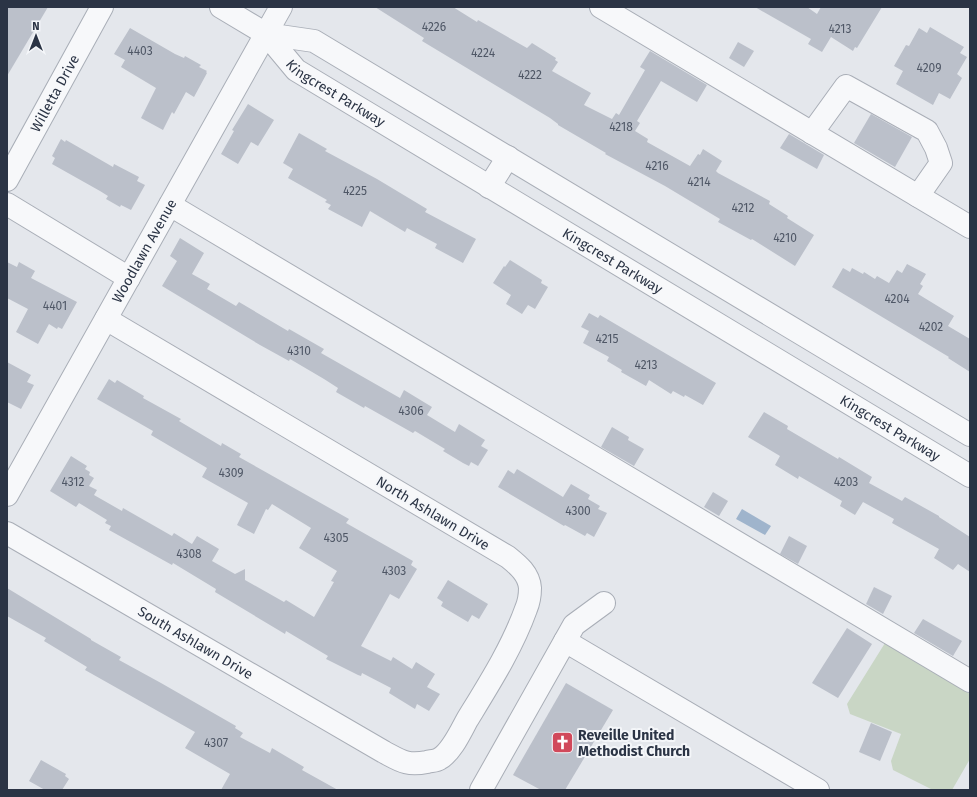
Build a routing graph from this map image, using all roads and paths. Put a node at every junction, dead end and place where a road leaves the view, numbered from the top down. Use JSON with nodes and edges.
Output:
{"nodes":[{"id":1,"x":102,"y":7,"type":"edge"},
{"id":2,"x":221,"y":7,"type":"edge"},
{"id":3,"x":281,"y":7,"type":"edge"},
{"id":4,"x":601,"y":7,"type":"edge"},
{"id":5,"x":266,"y":34,"type":"junction"},
{"id":6,"x":812,"y":133,"type":"junction"},
{"id":7,"x":508,"y":157,"type":"junction"},
{"id":8,"x":7,"y":180,"type":"edge"},
{"id":9,"x":489,"y":187,"type":"junction"},
{"id":10,"x":918,"y":196,"type":"junction"},
{"id":11,"x":7,"y":204,"type":"edge"},
{"id":12,"x":170,"y":205,"type":"junction"},
{"id":13,"x":970,"y":227,"type":"edge"},
{"id":14,"x":129,"y":278,"type":"junction"},
{"id":15,"x":743,"y":298,"type":"junction"},
{"id":16,"x":106,"y":319,"type":"junction"},
{"id":17,"x":725,"y":328,"type":"junction"},
{"id":18,"x":970,"y":435,"type":"edge"},
{"id":19,"x":14,"y":465,"type":"edge"},
{"id":20,"x":969,"y":472,"type":"edge"},
{"id":21,"x":7,"y":495,"type":"edge"},
{"id":22,"x":7,"y":533,"type":"edge"},
{"id":23,"x":604,"y":603,"type":"dead end"},
{"id":24,"x":565,"y":641,"type":"junction"},
{"id":25,"x":970,"y":681,"type":"edge"},
{"id":26,"x":384,"y":752,"type":"joint"},
{"id":27,"x":481,"y":790,"type":"edge"},
{"id":28,"x":818,"y":790,"type":"edge"}],
"edges":[{"from":1,"to":8,"type":"street","name":"Willetta Drive"},
{"from":2,"to":5,"type":"street","name":"Kingcrest Parkway"},
{"from":3,"to":5,"type":"street","name":"Woodlawn Avenue"},
{"from":4,"to":6,"type":"street"},
{"from":5,"to":7,"type":"street","name":"Kingcrest Parkway"},
{"from":5,"to":9,"type":"street","name":"Kingcrest Parkway"},
{"from":5,"to":12,"type":"street","name":"Woodlawn Avenue"},
{"from":6,"to":10,"type":"street"},
{"from":6,"to":10,"type":"street"},
{"from":7,"to":9,"type":"street"},
{"from":7,"to":15,"type":"street","name":"Kingcrest Parkway"},
{"from":9,"to":17,"type":"street","name":"Kingcrest Parkway"},
{"from":10,"to":13,"type":"street"},
{"from":11,"to":14,"type":"street"},
{"from":12,"to":14,"type":"street","name":"Woodlawn Avenue"},
{"from":12,"to":25,"type":"street"},
{"from":14,"to":16,"type":"street","name":"Woodlawn Avenue"},
{"from":15,"to":17,"type":"street"},
{"from":15,"to":18,"type":"street","name":"Kingcrest Parkway"},
{"from":16,"to":19,"type":"street","name":"Woodlawn Avenue"},
{"from":16,"to":26,"type":"street","name":"North Ashlawn Drive"},
{"from":17,"to":20,"type":"street","name":"Kingcrest Parkway"},
{"from":19,"to":21,"type":"street","name":"Woodlawn Avenue"},
{"from":22,"to":26,"type":"street","name":"South Ashlawn Drive"},
{"from":23,"to":24,"type":"street"},
{"from":24,"to":27,"type":"street"},
{"from":24,"to":28,"type":"street"}]}
